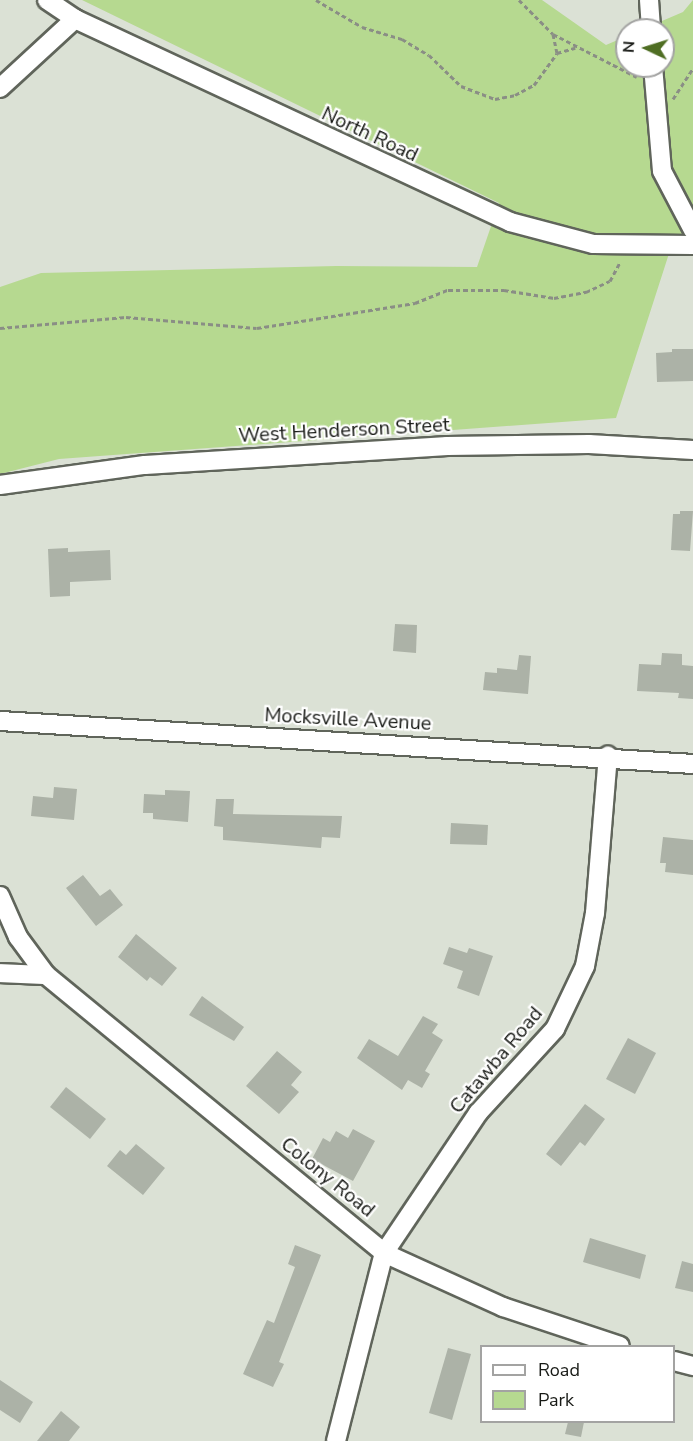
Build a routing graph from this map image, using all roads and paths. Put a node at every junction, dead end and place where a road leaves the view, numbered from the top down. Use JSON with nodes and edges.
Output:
{"nodes":[{"id":1,"x":47,"y":0,"type":"edge"},
{"id":2,"x":316,"y":0,"type":"edge"},
{"id":3,"x":519,"y":0,"type":"edge"},
{"id":4,"x":649,"y":0,"type":"edge"},
{"id":5,"x":650,"y":18,"type":"edge"},
{"id":6,"x":75,"y":19,"type":"junction"},
{"id":7,"x":553,"y":34,"type":"junction"},
{"id":8,"x":576,"y":47,"type":"junction"},
{"id":9,"x":557,"y":53,"type":"junction"},
{"id":10,"x":615,"y":67,"type":"edge"},
{"id":11,"x":693,"y":68,"type":"edge"},
{"id":12,"x":653,"y":78,"type":"edge"},
{"id":13,"x":0,"y":88,"type":"edge"},
{"id":14,"x":655,"y":106,"type":"junction"},
{"id":15,"x":693,"y":230,"type":"edge"},
{"id":16,"x":693,"y":245,"type":"edge"},
{"id":17,"x":625,"y":246,"type":"junction"},
{"id":18,"x":0,"y":328,"type":"edge"},
{"id":19,"x":693,"y":450,"type":"edge"},
{"id":20,"x":0,"y":485,"type":"edge"},
{"id":21,"x":0,"y":721,"type":"edge"},
{"id":22,"x":608,"y":756,"type":"junction"},
{"id":23,"x":693,"y":764,"type":"edge"},
{"id":24,"x":0,"y":896,"type":"edge"},
{"id":25,"x":0,"y":973,"type":"edge"},
{"id":26,"x":46,"y":975,"type":"junction"},
{"id":27,"x":384,"y":1253,"type":"junction"},
{"id":28,"x":614,"y":1345,"type":"edge"},
{"id":29,"x":675,"y":1361,"type":"edge"},
{"id":30,"x":693,"y":1366,"type":"edge"},
{"id":31,"x":336,"y":1441,"type":"edge"}],
"edges":[{"from":1,"to":6,"type":"street","name":"North Road"},
{"from":2,"to":9,"type":"path"},
{"from":3,"to":7,"type":"path"},
{"from":4,"to":5,"type":"street"},
{"from":6,"to":13,"type":"street"},
{"from":6,"to":17,"type":"street","name":"North Road"},
{"from":7,"to":8,"type":"path"},
{"from":7,"to":9,"type":"path"},
{"from":8,"to":9,"type":"path"},
{"from":8,"to":10,"type":"path"},
{"from":11,"to":14,"type":"path"},
{"from":12,"to":14,"type":"street"},
{"from":14,"to":15,"type":"street"},
{"from":16,"to":17,"type":"street","name":"North Road"},
{"from":17,"to":18,"type":"path"},
{"from":19,"to":20,"type":"street","name":"West Henderson Street"},
{"from":21,"to":22,"type":"street","name":"Mocksville Avenue"},
{"from":22,"to":23,"type":"street","name":"Mocksville Avenue"},
{"from":22,"to":27,"type":"street","name":"Catawba Road"},
{"from":24,"to":26,"type":"street","name":"Colony Road"},
{"from":25,"to":26,"type":"street"},
{"from":26,"to":27,"type":"street","name":"Colony Road"},
{"from":27,"to":28,"type":"street","name":"Colony Road"},
{"from":27,"to":31,"type":"street","name":"Catawba Road"},
{"from":29,"to":30,"type":"street"}]}
